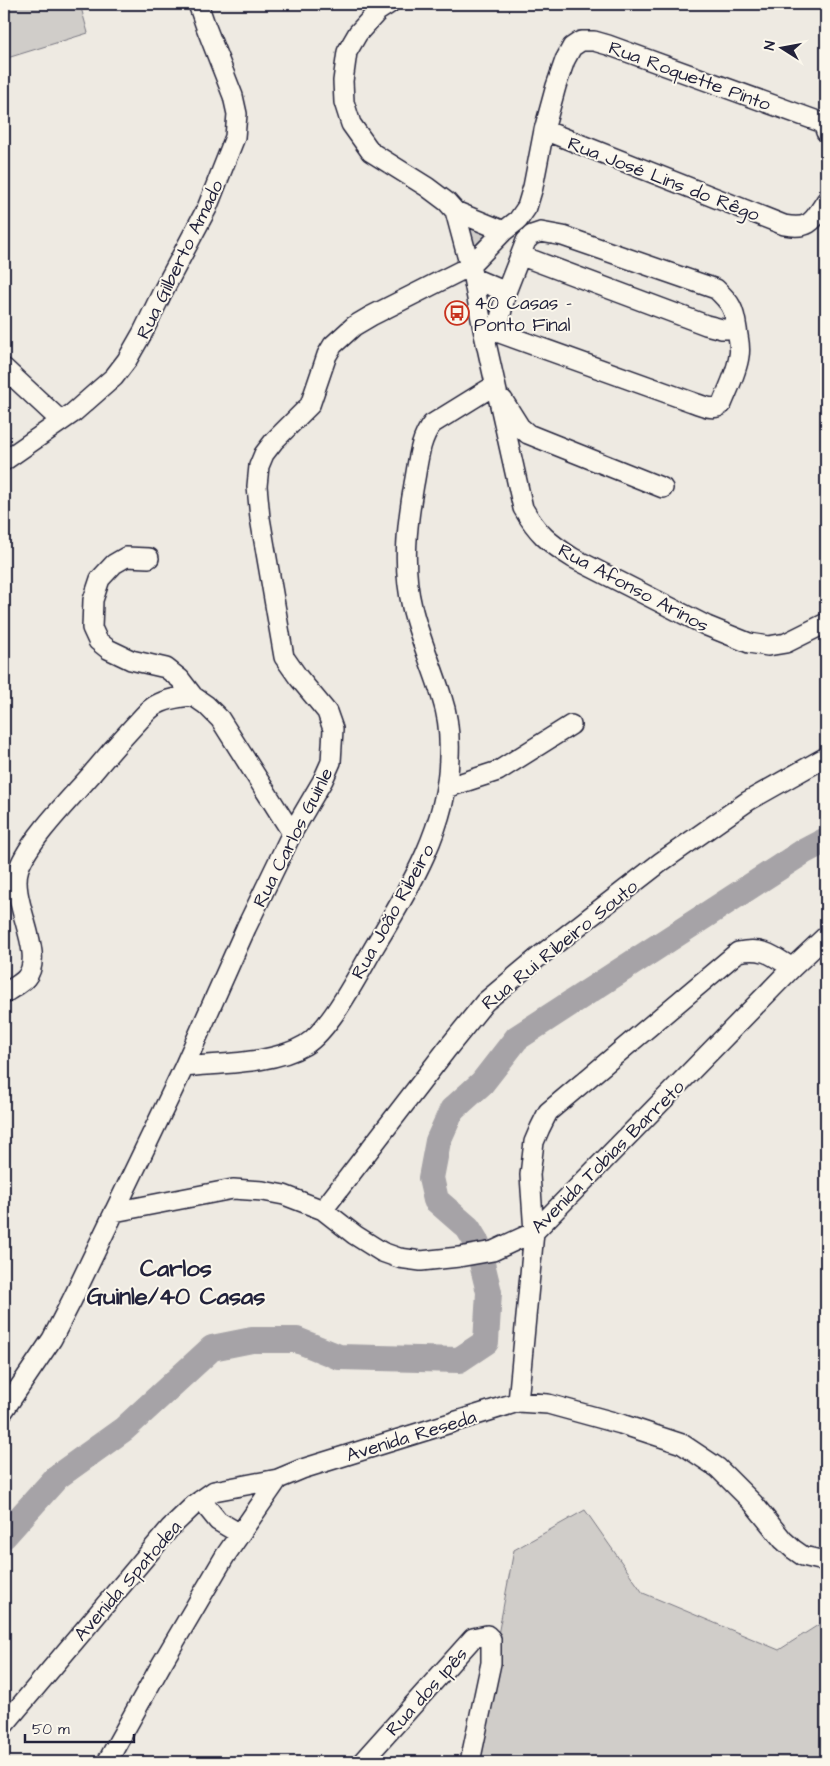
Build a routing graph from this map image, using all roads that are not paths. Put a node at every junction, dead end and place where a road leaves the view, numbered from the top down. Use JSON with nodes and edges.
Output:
{"nodes":[{"id":1,"x":198,"y":4,"type":"edge"},
{"id":2,"x":389,"y":4,"type":"edge"},
{"id":3,"x":565,"y":60,"type":"joint"},
{"id":4,"x":824,"y":127,"type":"edge"},
{"id":5,"x":544,"y":130,"type":"junction"},
{"id":6,"x":826,"y":201,"type":"edge"},
{"id":7,"x":455,"y":211,"type":"junction"},
{"id":8,"x":504,"y":231,"type":"junction"},
{"id":9,"x":522,"y":256,"type":"junction"},
{"id":10,"x":471,"y":272,"type":"junction"},
{"id":11,"x":506,"y":292,"type":"junction"},
{"id":12,"x":737,"y":329,"type":"junction"},
{"id":13,"x":4,"y":368,"type":"edge"},
{"id":14,"x":496,"y":388,"type":"junction"},
{"id":15,"x":61,"y":421,"type":"junction"},
{"id":16,"x":4,"y":460,"type":"edge"},
{"id":17,"x":663,"y":488,"type":"dead end"},
{"id":18,"x":149,"y":558,"type":"dead end"},
{"id":19,"x":826,"y":623,"type":"edge"},
{"id":20,"x":193,"y":696,"type":"junction"},
{"id":21,"x":570,"y":725,"type":"dead end"},
{"id":22,"x":826,"y":756,"type":"edge"},
{"id":23,"x":446,"y":788,"type":"junction"},
{"id":24,"x":292,"y":833,"type":"junction"},
{"id":25,"x":826,"y":936,"type":"edge"},
{"id":26,"x":792,"y":968,"type":"junction"},
{"id":27,"x":4,"y":994,"type":"edge"},
{"id":28,"x":184,"y":1067,"type":"junction"},
{"id":29,"x":324,"y":1210,"type":"junction"},
{"id":30,"x":114,"y":1212,"type":"junction"},
{"id":31,"x":534,"y":1232,"type":"junction"},
{"id":32,"x":518,"y":1402,"type":"junction"},
{"id":33,"x":4,"y":1410,"type":"edge"},
{"id":34,"x":278,"y":1479,"type":"junction"},
{"id":35,"x":201,"y":1500,"type":"junction"},
{"id":36,"x":240,"y":1534,"type":"junction"},
{"id":37,"x":826,"y":1559,"type":"edge"},
{"id":38,"x":4,"y":1725,"type":"edge"},
{"id":39,"x":107,"y":1762,"type":"edge"},
{"id":40,"x":362,"y":1762,"type":"edge"},
{"id":41,"x":470,"y":1762,"type":"edge"}],
"edges":[{"from":1,"to":15,"type":"street","name":"Rua Gilberto Amado"},
{"from":2,"to":7,"type":"street"},
{"from":3,"to":4,"type":"street","name":"Rua Roquette Pinto"},
{"from":3,"to":5,"type":"street","name":"Rua Carlos Guinle"},
{"from":5,"to":6,"type":"street","name":"Rua José Lins do Rêgo"},
{"from":5,"to":8,"type":"street","name":"Rua Carlos Guinle"},
{"from":7,"to":8,"type":"street"},
{"from":7,"to":10,"type":"street","name":"Rua Afonso Arinos"},
{"from":8,"to":10,"type":"street","name":"Rua Carlos Guinle"},
{"from":9,"to":11,"type":"street"},
{"from":9,"to":12,"type":"street"},
{"from":9,"to":12,"type":"street"},
{"from":10,"to":11,"type":"street"},
{"from":10,"to":14,"type":"street","name":"Rua Afonso Arinos"},
{"from":10,"to":24,"type":"street","name":"Rua Carlos Guinle"},
{"from":11,"to":12,"type":"street"},
{"from":13,"to":15,"type":"street"},
{"from":14,"to":17,"type":"street"},
{"from":14,"to":19,"type":"street","name":"Rua Afonso Arinos"},
{"from":14,"to":23,"type":"street","name":"Rua João Ribeiro"},
{"from":15,"to":16,"type":"street","name":"Rua Gilberto Amado"},
{"from":18,"to":20,"type":"street"},
{"from":20,"to":24,"type":"street"},
{"from":20,"to":27,"type":"street"},
{"from":21,"to":23,"type":"street"},
{"from":22,"to":29,"type":"street","name":"Rua Rui Ribeiro Souto"},
{"from":23,"to":28,"type":"street","name":"Rua João Ribeiro"},
{"from":24,"to":28,"type":"street","name":"Rua Carlos Guinle"},
{"from":25,"to":26,"type":"street","name":"Avenida Tobias Barreto"},
{"from":26,"to":31,"type":"street","name":"Avenida Tobias Barreto"},
{"from":26,"to":31,"type":"street"},
{"from":28,"to":30,"type":"street","name":"Rua Carlos Guinle"},
{"from":29,"to":30,"type":"street","name":"Avenida Tobias Barreto"},
{"from":29,"to":31,"type":"street","name":"Avenida Tobias Barreto"},
{"from":30,"to":33,"type":"street","name":"Rua Carlos Guinle"},
{"from":31,"to":32,"type":"street"},
{"from":32,"to":34,"type":"street","name":"Avenida Reseda"},
{"from":32,"to":37,"type":"street","name":"Avenida Reseda"},
{"from":34,"to":35,"type":"street","name":"Avenida Spatodea"},
{"from":34,"to":36,"type":"street"},
{"from":35,"to":36,"type":"street"},
{"from":35,"to":38,"type":"street","name":"Avenida Spatodea"},
{"from":36,"to":39,"type":"street"},
{"from":40,"to":41,"type":"street","name":"Rua dos Ipês"}]}
